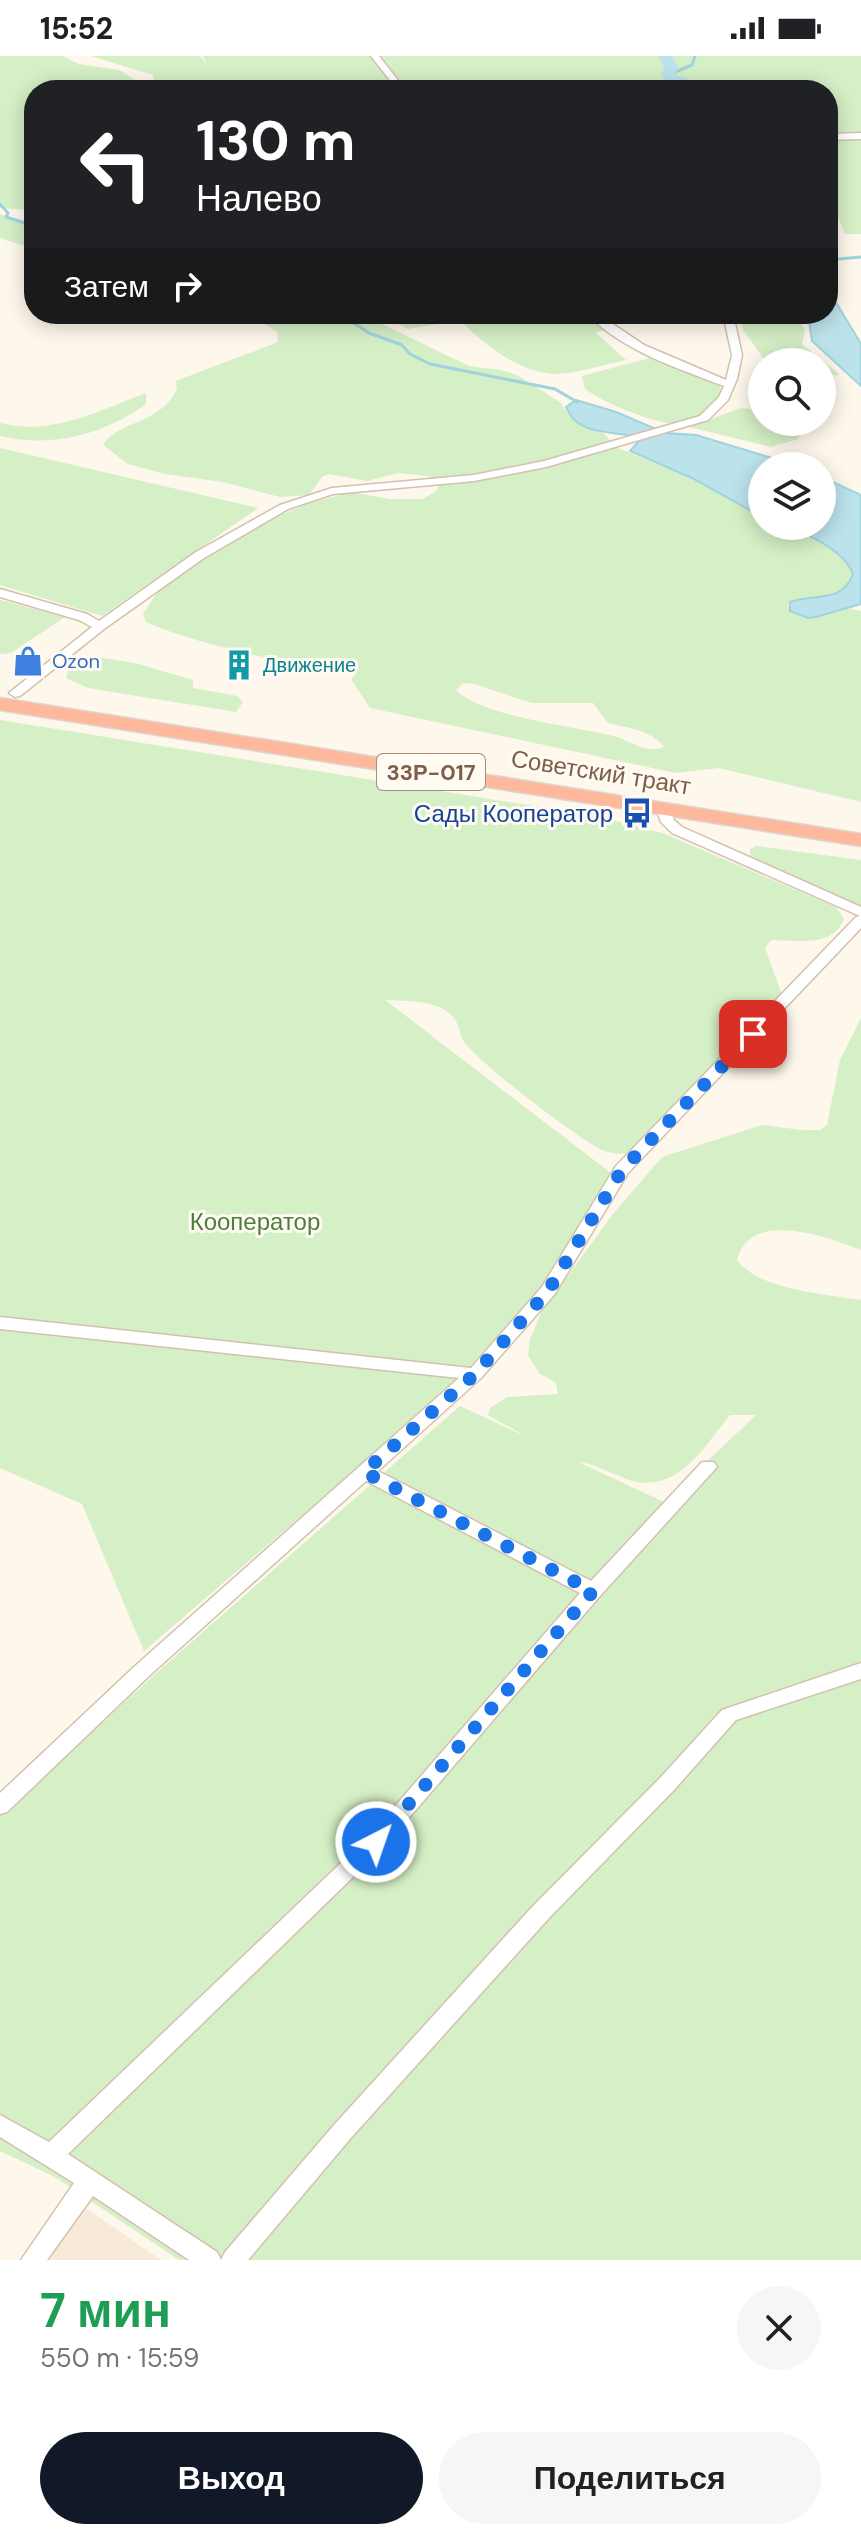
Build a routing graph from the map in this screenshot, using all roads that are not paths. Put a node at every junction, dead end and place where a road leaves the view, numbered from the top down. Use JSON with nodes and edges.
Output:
{"nodes":[{"id":1,"x":375,"y":56,"type":"edge"},
{"id":2,"x":393,"y":80,"type":"edge"},
{"id":3,"x":861,"y":136,"type":"edge"},
{"id":4,"x":838,"y":137,"type":"edge"},
{"id":5,"x":604,"y":324,"type":"edge"},
{"id":6,"x":730,"y":324,"type":"edge"},
{"id":7,"x":730,"y":385,"type":"junction"},
{"id":8,"x":0,"y":593,"type":"edge"},
{"id":9,"x":100,"y":626,"type":"junction"},
{"id":10,"x":5,"y":696,"type":"edge"},
{"id":11,"x":663,"y":808,"type":"junction"},
{"id":12,"x":861,"y":823,"type":"edge"},
{"id":13,"x":861,"y":840,"type":"edge"},
{"id":14,"x":861,"y":912,"type":"edge"},
{"id":15,"x":861,"y":920,"type":"edge"},
{"id":16,"x":0,"y":1323,"type":"edge"},
{"id":17,"x":475,"y":1374,"type":"junction"},
{"id":18,"x":708,"y":1467,"type":"dead end"},
{"id":19,"x":364,"y":1472,"type":"junction"},
{"id":20,"x":593,"y":1591,"type":"junction"},
{"id":21,"x":861,"y":1671,"type":"edge"},
{"id":22,"x":0,"y":1806,"type":"edge"},
{"id":23,"x":0,"y":2125,"type":"edge"},
{"id":24,"x":51,"y":2155,"type":"junction"},
{"id":25,"x":89,"y":2182,"type":"junction"},
{"id":26,"x":33,"y":2260,"type":"edge"},
{"id":27,"x":209,"y":2260,"type":"edge"},
{"id":28,"x":233,"y":2260,"type":"edge"}],
"edges":[{"from":1,"to":2,"type":"street"},
{"from":3,"to":4,"type":"street"},
{"from":5,"to":7,"type":"street"},
{"from":6,"to":7,"type":"street"},
{"from":7,"to":9,"type":"street"},
{"from":8,"to":9,"type":"street"},
{"from":9,"to":10,"type":"street"},
{"from":10,"to":11,"type":"highway","name":"Советский тракт","number":"33Р-017"},
{"from":10,"to":12,"type":"highway","name":"Советский тракт","number":"33Р-017"},
{"from":11,"to":13,"type":"highway","name":"Советский тракт","number":"33Р-017"},
{"from":11,"to":14,"type":"street"},
{"from":15,"to":17,"type":"street"},
{"from":16,"to":17,"type":"street"},
{"from":17,"to":19,"type":"street"},
{"from":18,"to":20,"type":"street"},
{"from":19,"to":20,"type":"street"},
{"from":19,"to":22,"type":"street"},
{"from":20,"to":24,"type":"street"},
{"from":21,"to":28,"type":"street"},
{"from":23,"to":24,"type":"street"},
{"from":24,"to":25,"type":"street"},
{"from":25,"to":26,"type":"street"},
{"from":25,"to":27,"type":"street"}]}
